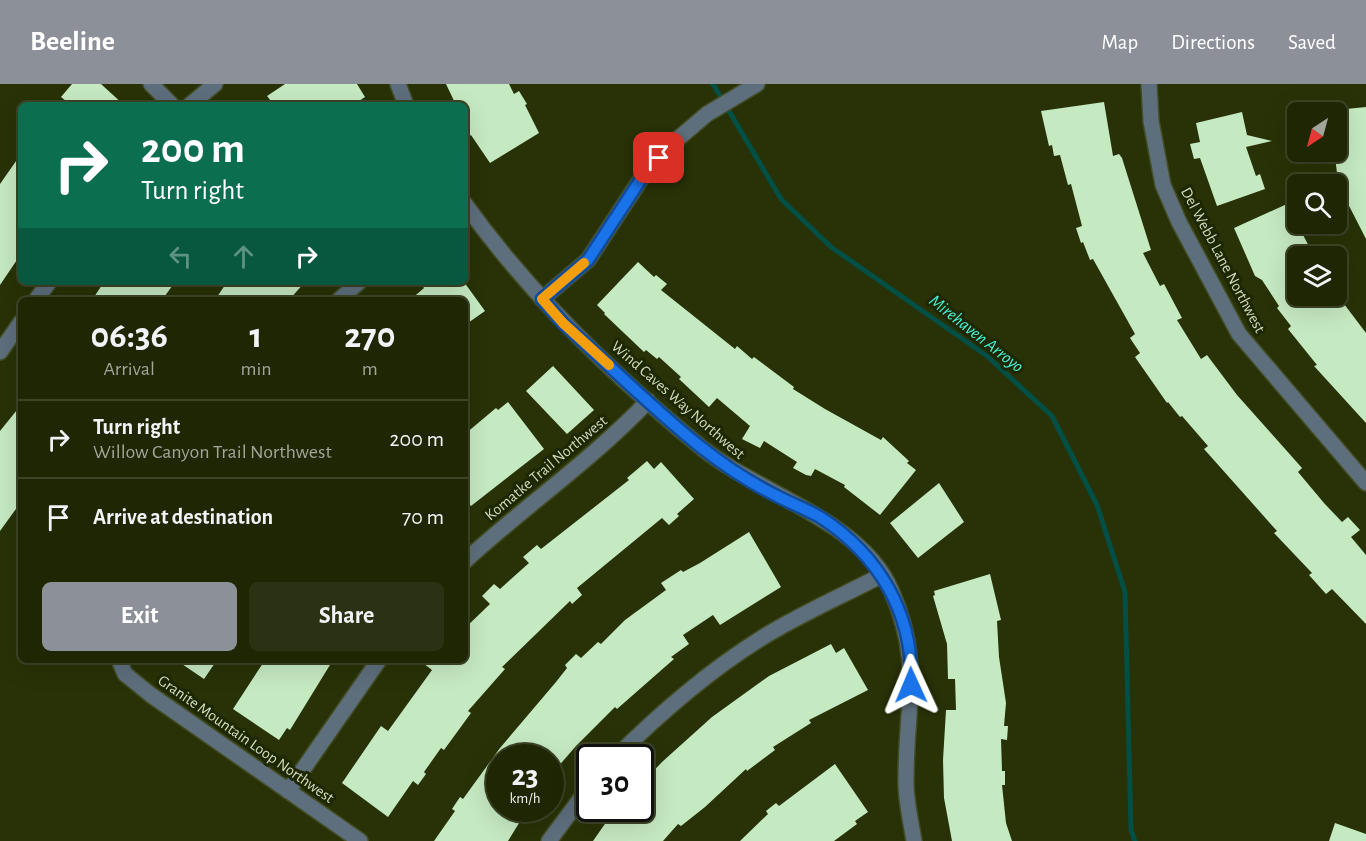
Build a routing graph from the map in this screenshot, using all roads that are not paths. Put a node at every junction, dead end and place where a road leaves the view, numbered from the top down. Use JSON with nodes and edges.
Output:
{"nodes":[{"id":1,"x":151,"y":84,"type":"edge"},
{"id":2,"x":215,"y":84,"type":"edge"},
{"id":3,"x":398,"y":84,"type":"edge"},
{"id":4,"x":757,"y":84,"type":"edge"},
{"id":5,"x":1149,"y":84,"type":"edge"},
{"id":6,"x":169,"y":102,"type":"edge"},
{"id":7,"x":194,"y":102,"type":"edge"},
{"id":8,"x":405,"y":102,"type":"edge"},
{"id":9,"x":468,"y":208,"type":"edge"},
{"id":10,"x":356,"y":285,"type":"edge"},
{"id":11,"x":342,"y":297,"type":"edge"},
{"id":12,"x":542,"y":299,"type":"junction"},
{"id":13,"x":18,"y":326,"type":"edge"},
{"id":14,"x":0,"y":352,"type":"edge"},
{"id":15,"x":648,"y":401,"type":"junction"},
{"id":16,"x":1366,"y":483,"type":"edge"},
{"id":17,"x":468,"y":558,"type":"edge"},
{"id":18,"x":882,"y":575,"type":"junction"},
{"id":19,"x":120,"y":663,"type":"edge"},
{"id":20,"x":377,"y":663,"type":"edge"},
{"id":21,"x":629,"y":744,"type":"edge"},
{"id":22,"x":288,"y":791,"type":"junction"},
{"id":23,"x":576,"y":805,"type":"edge"},
{"id":24,"x":910,"y":839,"type":"edge"},
{"id":25,"x":360,"y":841,"type":"edge"},
{"id":26,"x":549,"y":841,"type":"edge"}],
"edges":[{"from":1,"to":6,"type":"street"},
{"from":2,"to":7,"type":"street"},
{"from":3,"to":8,"type":"street"},
{"from":4,"to":12,"type":"street"},
{"from":5,"to":16,"type":"street","name":"Del Webb Lane Northwest"},
{"from":9,"to":12,"type":"street","name":"Wind Caves Way Northwest"},
{"from":10,"to":11,"type":"street"},
{"from":12,"to":15,"type":"street","name":"Wind Caves Way Northwest"},
{"from":13,"to":14,"type":"street"},
{"from":15,"to":17,"type":"street","name":"Komatke Trail Northwest"},
{"from":15,"to":18,"type":"street","name":"Wind Caves Way Northwest"},
{"from":18,"to":21,"type":"street"},
{"from":18,"to":24,"type":"street","name":"Wind Caves Way Northwest"},
{"from":19,"to":22,"type":"street","name":"Granite Mountain Loop Northwest"},
{"from":20,"to":22,"type":"street"},
{"from":22,"to":25,"type":"street","name":"Granite Mountain Loop Northwest"},
{"from":23,"to":26,"type":"street"}]}
